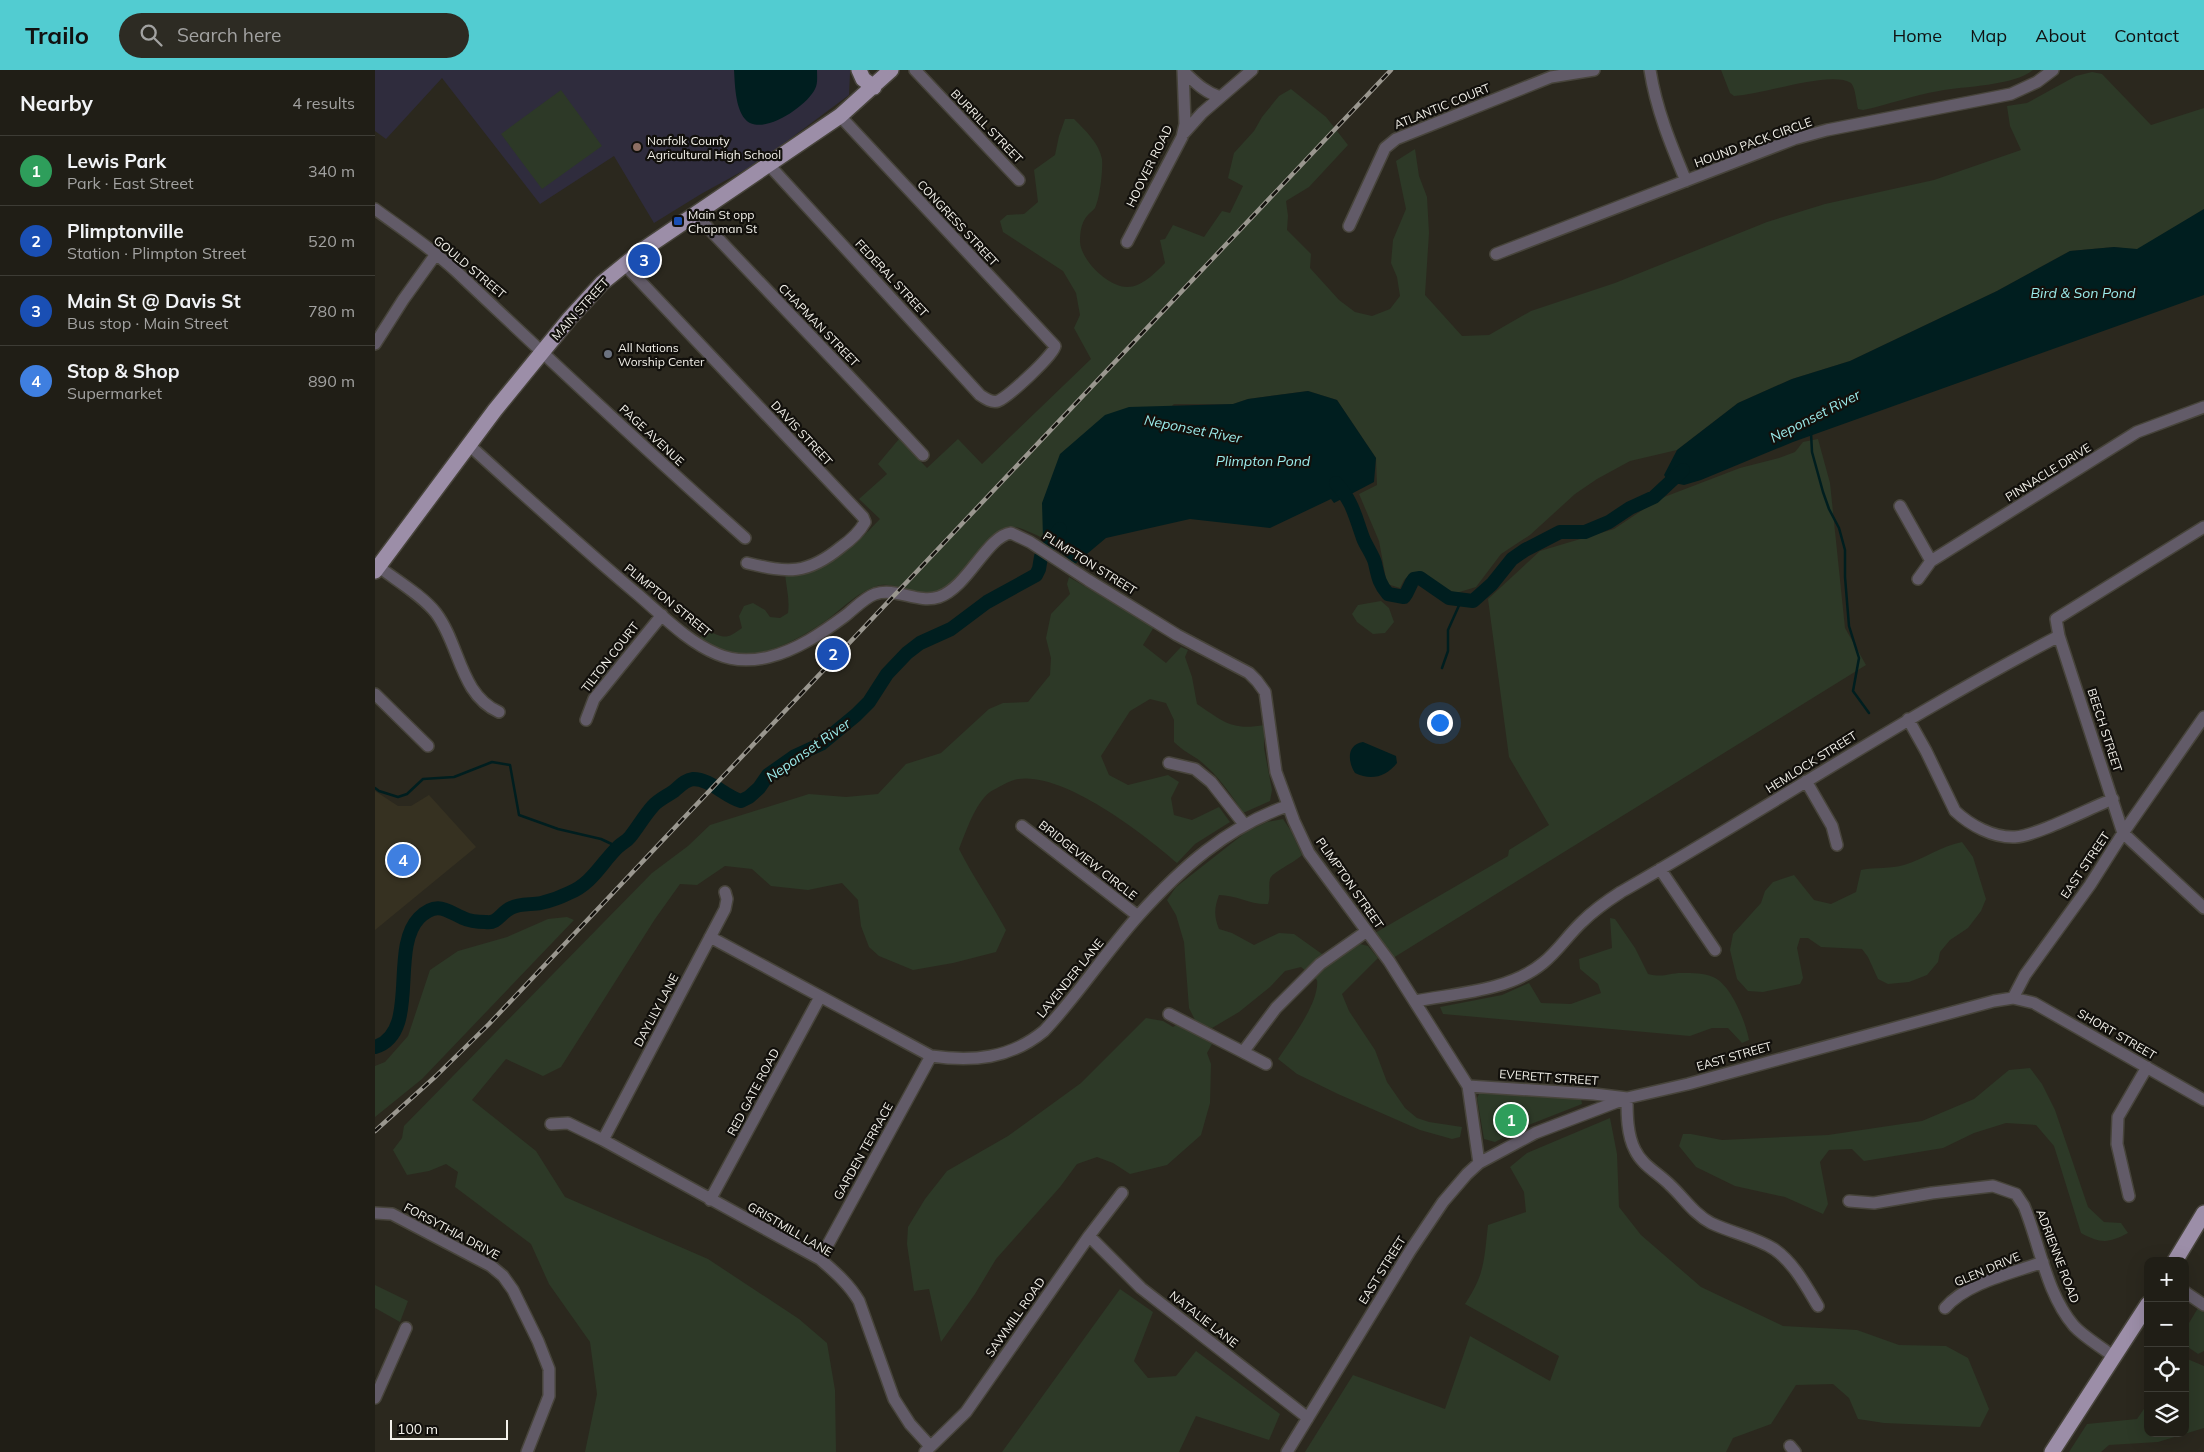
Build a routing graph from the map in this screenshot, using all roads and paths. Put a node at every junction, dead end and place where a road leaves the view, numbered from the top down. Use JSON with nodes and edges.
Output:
{"nodes":[{"id":1,"x":859,"y":70,"type":"edge"},
{"id":2,"x":870,"y":70,"type":"edge"},
{"id":3,"x":891,"y":70,"type":"edge"},
{"id":4,"x":915,"y":70,"type":"edge"},
{"id":5,"x":1252,"y":70,"type":"edge"},
{"id":6,"x":1594,"y":70,"type":"edge"},
{"id":7,"x":1650,"y":70,"type":"edge"},
{"id":8,"x":2053,"y":70,"type":"edge"},
{"id":9,"x":1183,"y":71,"type":"edge"},
{"id":10,"x":874,"y":87,"type":"junction"},
{"id":11,"x":1220,"y":97,"type":"junction"},
{"id":12,"x":840,"y":116,"type":"junction"},
{"id":13,"x":1182,"y":137,"type":"junction"},
{"id":14,"x":769,"y":164,"type":"junction"},
{"id":15,"x":1019,"y":180,"type":"dead end"},
{"id":16,"x":1686,"y":181,"type":"junction"},
{"id":17,"x":375,"y":208,"type":"edge"},
{"id":18,"x":695,"y":214,"type":"junction"},
{"id":19,"x":1349,"y":226,"type":"dead end"},
{"id":20,"x":1127,"y":242,"type":"dead end"},
{"id":21,"x":436,"y":254,"type":"junction"},
{"id":22,"x":1496,"y":254,"type":"dead end"},
{"id":23,"x":624,"y":264,"type":"junction"},
{"id":24,"x":375,"y":344,"type":"edge"},
{"id":25,"x":543,"y":351,"type":"junction"},
{"id":26,"x":1000,"y":400,"type":"joint"},
{"id":27,"x":2204,"y":407,"type":"edge"},
{"id":28,"x":469,"y":445,"type":"junction"},
{"id":29,"x":923,"y":455,"type":"dead end"},
{"id":30,"x":1900,"y":506,"type":"dead end"},
{"id":31,"x":2204,"y":527,"type":"edge"},
{"id":32,"x":745,"y":538,"type":"dead end"},
{"id":33,"x":1931,"y":561,"type":"junction"},
{"id":34,"x":747,"y":563,"type":"dead end"},
{"id":35,"x":377,"y":569,"type":"edge"},
{"id":36,"x":1918,"y":579,"type":"dead end"},
{"id":37,"x":662,"y":615,"type":"junction"},
{"id":38,"x":2059,"y":636,"type":"junction"},
{"id":39,"x":375,"y":694,"type":"edge"},
{"id":40,"x":499,"y":712,"type":"dead end"},
{"id":41,"x":2204,"y":717,"type":"edge"},
{"id":42,"x":1908,"y":719,"type":"junction"},
{"id":43,"x":586,"y":720,"type":"dead end"},
{"id":44,"x":428,"y":746,"type":"dead end"},
{"id":45,"x":1169,"y":763,"type":"dead end"},
{"id":46,"x":1806,"y":781,"type":"junction"},
{"id":47,"x":2113,"y":799,"type":"junction"},
{"id":48,"x":1287,"y":806,"type":"junction"},
{"id":49,"x":1244,"y":824,"type":"junction"},
{"id":50,"x":1022,"y":826,"type":"dead end"},
{"id":51,"x":2123,"y":833,"type":"junction"},
{"id":52,"x":1837,"y":845,"type":"dead end"},
{"id":53,"x":1660,"y":869,"type":"junction"},
{"id":54,"x":725,"y":892,"type":"dead end"},
{"id":55,"x":2204,"y":908,"type":"edge"},
{"id":56,"x":1138,"y":916,"type":"junction"},
{"id":57,"x":1367,"y":931,"type":"junction"},
{"id":58,"x":710,"y":937,"type":"junction"},
{"id":59,"x":1715,"y":950,"type":"dead end"},
{"id":60,"x":820,"y":997,"type":"junction"},
{"id":61,"x":2013,"y":998,"type":"junction"},
{"id":62,"x":1416,"y":1001,"type":"junction"},
{"id":63,"x":1169,"y":1014,"type":"dead end"},
{"id":64,"x":1243,"y":1052,"type":"junction"},
{"id":65,"x":931,"y":1056,"type":"junction"},
{"id":66,"x":1266,"y":1064,"type":"dead end"},
{"id":67,"x":2147,"y":1068,"type":"junction"},
{"id":68,"x":1468,"y":1086,"type":"junction"},
{"id":69,"x":1627,"y":1098,"type":"junction"},
{"id":70,"x":2204,"y":1100,"type":"edge"},
{"id":71,"x":551,"y":1124,"type":"dead end"},
{"id":72,"x":603,"y":1140,"type":"junction"},
{"id":73,"x":1479,"y":1163,"type":"junction"},
{"id":74,"x":1122,"y":1193,"type":"dead end"},
{"id":75,"x":2129,"y":1196,"type":"dead end"},
{"id":76,"x":710,"y":1200,"type":"junction"},
{"id":77,"x":1849,"y":1202,"type":"dead end"},
{"id":78,"x":375,"y":1212,"type":"edge"},
{"id":79,"x":2204,"y":1212,"type":"edge"},
{"id":80,"x":1089,"y":1236,"type":"junction"},
{"id":81,"x":2177,"y":1257,"type":"edge"},
{"id":82,"x":820,"y":1259,"type":"junction"},
{"id":83,"x":2043,"y":1262,"type":"junction"},
{"id":84,"x":2189,"y":1295,"type":"edge"},
{"id":85,"x":2204,"y":1305,"type":"edge"},
{"id":86,"x":1819,"y":1306,"type":"dead end"},
{"id":87,"x":1945,"y":1308,"type":"dead end"},
{"id":88,"x":2144,"y":1310,"type":"edge"},
{"id":89,"x":406,"y":1328,"type":"dead end"},
{"id":90,"x":2115,"y":1357,"type":"junction"},
{"id":91,"x":375,"y":1398,"type":"edge"},
{"id":92,"x":1308,"y":1418,"type":"junction"},
{"id":93,"x":927,"y":1449,"type":"edge"},
{"id":94,"x":527,"y":1452,"type":"edge"},
{"id":95,"x":1287,"y":1452,"type":"edge"},
{"id":96,"x":2052,"y":1452,"type":"edge"}],
"edges":[{"from":1,"to":10,"type":"main road"},
{"from":2,"to":10,"type":"main road"},
{"from":3,"to":10,"type":"main road","name":"MAIN STREET"},
{"from":4,"to":15,"type":"street","name":"BURRILL STREET"},
{"from":5,"to":11,"type":"street"},
{"from":6,"to":19,"type":"street","name":"ATLANTIC COURT"},
{"from":7,"to":16,"type":"street"},
{"from":8,"to":16,"type":"street","name":"HOUND PACK CIRCLE"},
{"from":9,"to":11,"type":"street"},
{"from":9,"to":13,"type":"street","name":"HOOVER ROAD"},
{"from":10,"to":12,"type":"main road","name":"MAIN STREET"},
{"from":11,"to":13,"type":"street"},
{"from":12,"to":14,"type":"main road","name":"MAIN STREET"},
{"from":12,"to":26,"type":"street","name":"CONGRESS STREET"},
{"from":13,"to":20,"type":"street","name":"HOOVER ROAD"},
{"from":14,"to":18,"type":"main road","name":"MAIN STREET"},
{"from":14,"to":26,"type":"street","name":"FEDERAL STREET"},
{"from":16,"to":22,"type":"street","name":"HOUND PACK CIRCLE"},
{"from":17,"to":21,"type":"street","name":"GOULD STREET"},
{"from":18,"to":23,"type":"main road","name":"MAIN STREET"},
{"from":18,"to":29,"type":"street","name":"CHAPMAN STREET"},
{"from":21,"to":24,"type":"street"},
{"from":21,"to":25,"type":"street","name":"GOULD STREET"},
{"from":23,"to":25,"type":"main road","name":"MAIN STREET"},
{"from":23,"to":34,"type":"street","name":"DAVIS STREET"},
{"from":25,"to":28,"type":"main road","name":"MAIN STREET"},
{"from":25,"to":32,"type":"street","name":"PAGE AVENUE"},
{"from":27,"to":33,"type":"street","name":"PINNACLE DRIVE"},
{"from":28,"to":35,"type":"main road","name":"MAIN STREET"},
{"from":28,"to":37,"type":"street","name":"PLIMPTON STREET"},
{"from":30,"to":33,"type":"street"},
{"from":31,"to":38,"type":"street"},
{"from":33,"to":36,"type":"street","name":"PINNACLE DRIVE"},
{"from":35,"to":40,"type":"street"},
{"from":37,"to":43,"type":"street","name":"TILTON COURT"},
{"from":37,"to":48,"type":"street","name":"PLIMPTON STREET"},
{"from":38,"to":42,"type":"street","name":"HEMLOCK STREET"},
{"from":38,"to":47,"type":"street","name":"BEECH STREET"},
{"from":39,"to":44,"type":"street"},
{"from":41,"to":51,"type":"street","name":"EAST STREET"},
{"from":42,"to":46,"type":"street","name":"HEMLOCK STREET"},
{"from":42,"to":47,"type":"street"},
{"from":45,"to":49,"type":"street"},
{"from":46,"to":52,"type":"street"},
{"from":46,"to":53,"type":"street","name":"HEMLOCK STREET"},
{"from":47,"to":51,"type":"street","name":"BEECH STREET"},
{"from":48,"to":49,"type":"street","name":"LAVENDER LANE"},
{"from":48,"to":57,"type":"street","name":"PLIMPTON STREET"},
{"from":49,"to":56,"type":"street","name":"LAVENDER LANE"},
{"from":50,"to":56,"type":"street","name":"BRIDGEVIEW CIRCLE"},
{"from":51,"to":55,"type":"street"},
{"from":51,"to":61,"type":"street","name":"EAST STREET"},
{"from":53,"to":59,"type":"street"},
{"from":53,"to":62,"type":"street","name":"HEMLOCK STREET"},
{"from":54,"to":58,"type":"street","name":"DAYLILY LANE"},
{"from":56,"to":65,"type":"street","name":"LAVENDER LANE"},
{"from":57,"to":62,"type":"street","name":"PLIMPTON STREET"},
{"from":57,"to":64,"type":"street"},
{"from":58,"to":60,"type":"street","name":"LAVENDER LANE"},
{"from":58,"to":72,"type":"street","name":"DAYLILY LANE"},
{"from":60,"to":65,"type":"street","name":"LAVENDER LANE"},
{"from":60,"to":76,"type":"street","name":"RED GATE ROAD"},
{"from":61,"to":67,"type":"street","name":"SHORT STREET"},
{"from":61,"to":69,"type":"street","name":"EAST STREET"},
{"from":62,"to":68,"type":"street","name":"PLIMPTON STREET"},
{"from":63,"to":64,"type":"street"},
{"from":64,"to":66,"type":"street"},
{"from":65,"to":82,"type":"street","name":"GARDEN TERRACE"},
{"from":67,"to":70,"type":"street","name":"SHORT STREET"},
{"from":67,"to":75,"type":"street"},
{"from":68,"to":69,"type":"street","name":"EVERETT STREET"},
{"from":68,"to":73,"type":"street","name":"PLIMPTON STREET"},
{"from":69,"to":73,"type":"street","name":"EAST STREET"},
{"from":69,"to":86,"type":"street"},
{"from":71,"to":72,"type":"street","name":"GRISTMILL LANE"},
{"from":72,"to":76,"type":"street","name":"GRISTMILL LANE"},
{"from":73,"to":92,"type":"street","name":"EAST STREET"},
{"from":74,"to":80,"type":"street","name":"SAWMILL ROAD"},
{"from":76,"to":82,"type":"street","name":"GRISTMILL LANE"},
{"from":77,"to":83,"type":"street","name":"ADRIENNE ROAD"},
{"from":78,"to":94,"type":"street","name":"FORSYTHIA DRIVE"},
{"from":79,"to":81,"type":"main road"},
{"from":80,"to":92,"type":"street","name":"NATALIE LANE"},
{"from":80,"to":93,"type":"street","name":"SAWMILL ROAD"},
{"from":82,"to":93,"type":"street","name":"GRISTMILL LANE"},
{"from":83,"to":87,"type":"street","name":"GLEN DRIVE"},
{"from":83,"to":90,"type":"street","name":"ADRIENNE ROAD"},
{"from":84,"to":85,"type":"street"},
{"from":88,"to":90,"type":"main road"},
{"from":89,"to":91,"type":"street"},
{"from":90,"to":96,"type":"main road"},
{"from":92,"to":95,"type":"street","name":"EAST STREET"}]}
